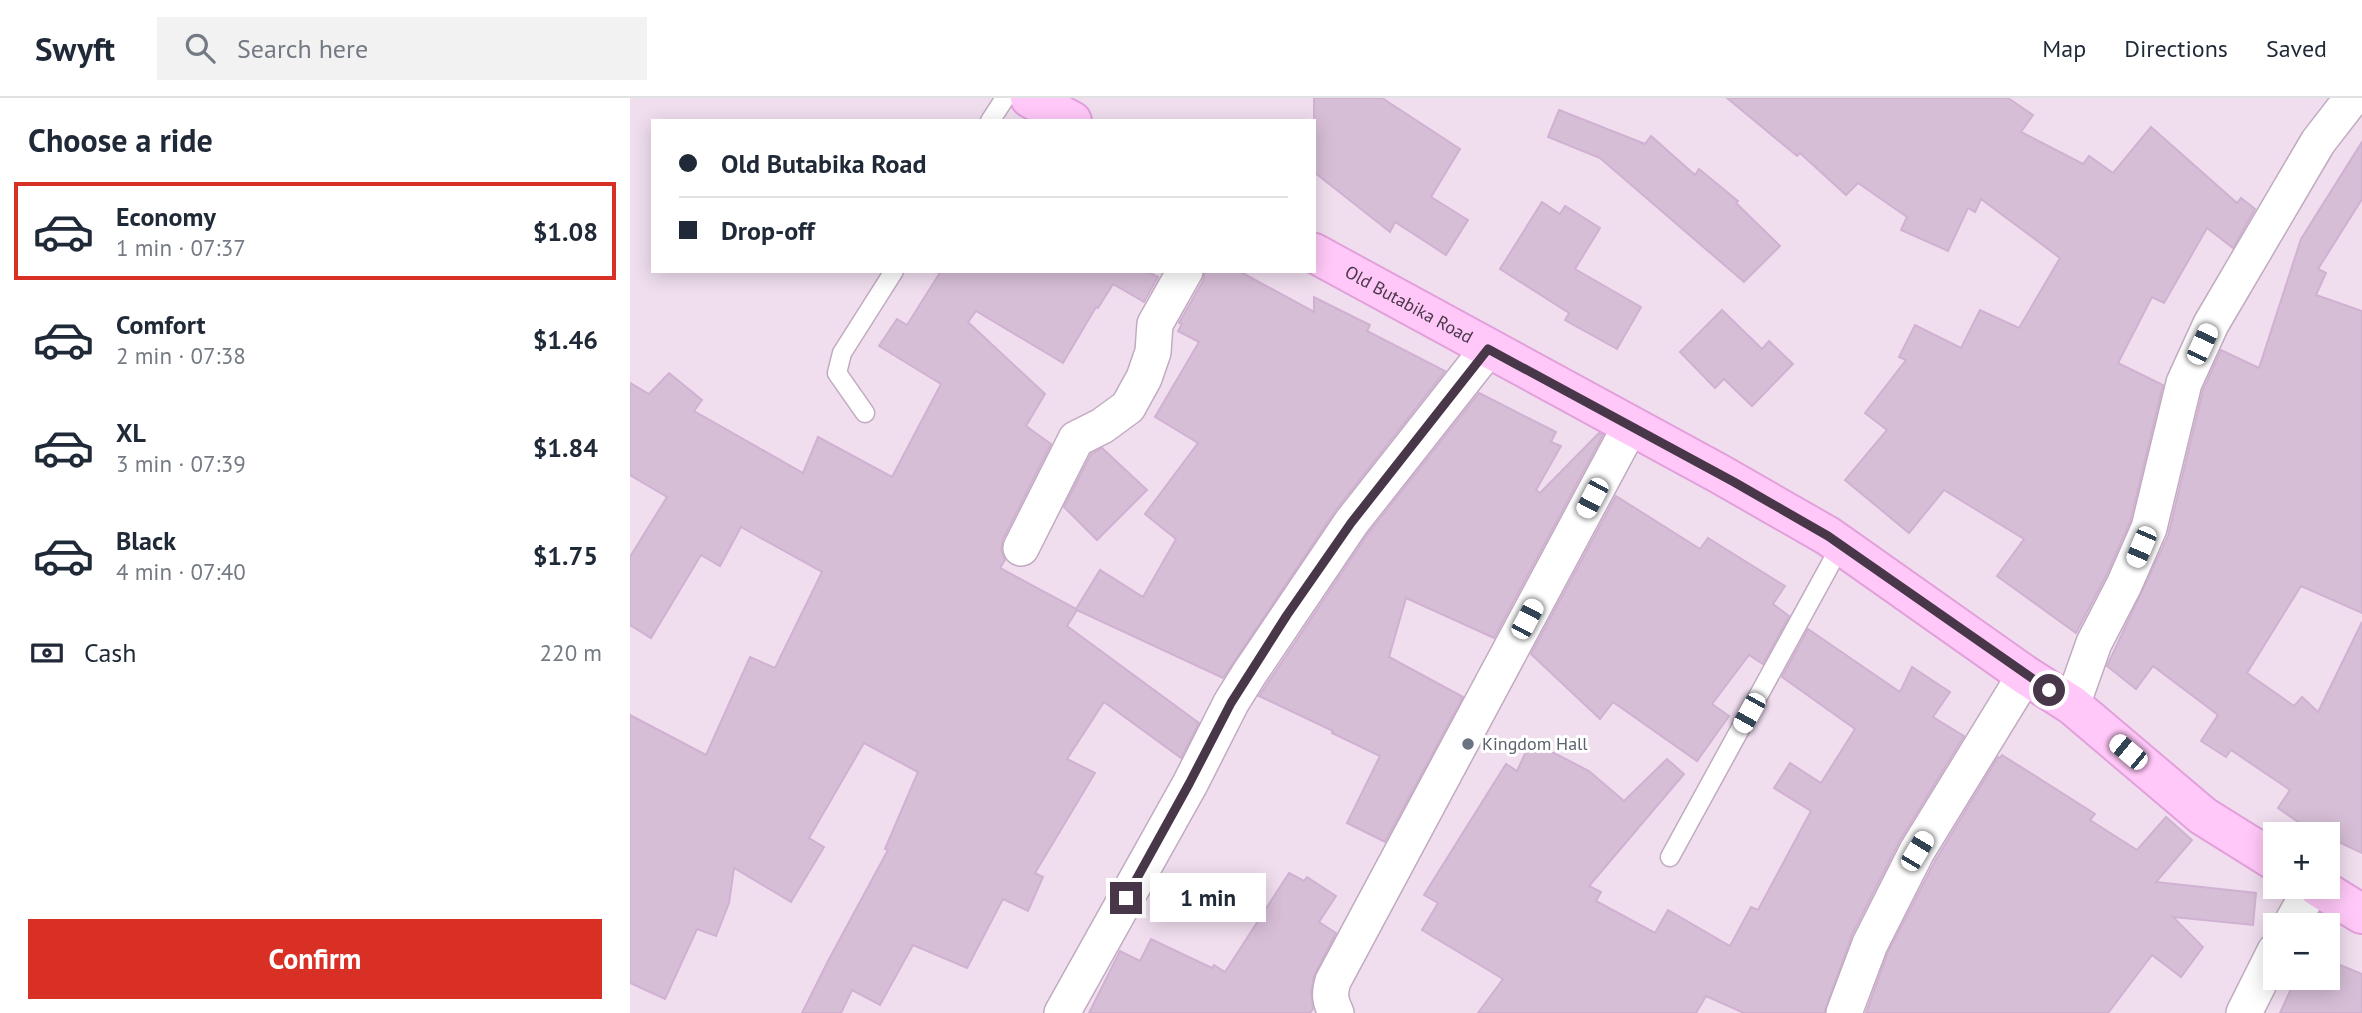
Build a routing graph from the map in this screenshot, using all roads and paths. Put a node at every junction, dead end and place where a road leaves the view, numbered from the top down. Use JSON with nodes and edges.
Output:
{"nodes":[{"id":1,"x":1004,"y":98,"type":"edge"},
{"id":2,"x":1030,"y":98,"type":"edge"},
{"id":3,"x":2352,"y":98,"type":"edge"},
{"id":4,"x":991,"y":119,"type":"edge"},
{"id":5,"x":1068,"y":119,"type":"edge"},
{"id":6,"x":1316,"y":254,"type":"edge"},
{"id":7,"x":893,"y":273,"type":"edge"},
{"id":8,"x":1184,"y":273,"type":"edge"},
{"id":9,"x":1488,"y":349,"type":"junction"},
{"id":10,"x":865,"y":413,"type":"dead end"},
{"id":11,"x":1631,"y":425,"type":"junction"},
{"id":12,"x":1841,"y":545,"type":"junction"},
{"id":13,"x":1021,"y":548,"type":"dead end"},
{"id":14,"x":2025,"y":675,"type":"junction"},
{"id":15,"x":2072,"y":705,"type":"junction"},
{"id":16,"x":2263,"y":854,"type":"edge"},
{"id":17,"x":1670,"y":857,"type":"dead end"},
{"id":18,"x":2338,"y":899,"type":"edge"},
{"id":19,"x":2362,"y":914,"type":"edge"},
{"id":20,"x":2263,"y":975,"type":"edge"},
{"id":21,"x":1062,"y":1013,"type":"edge"},
{"id":22,"x":1336,"y":1013,"type":"edge"},
{"id":23,"x":1844,"y":1013,"type":"edge"},
{"id":24,"x":2244,"y":1013,"type":"edge"}],
"edges":[{"from":1,"to":4,"type":"lane"},
{"from":2,"to":5,"type":"main road"},
{"from":3,"to":15,"type":"street"},
{"from":6,"to":9,"type":"main road","name":"Old Butabika Road"},
{"from":7,"to":10,"type":"lane"},
{"from":8,"to":13,"type":"street"},
{"from":9,"to":11,"type":"main road","name":"Old Butabika Road"},
{"from":9,"to":21,"type":"street"},
{"from":11,"to":12,"type":"main road","name":"Old Butabika Road"},
{"from":11,"to":22,"type":"street"},
{"from":12,"to":14,"type":"main road","name":"Old Butabika Road"},
{"from":12,"to":17,"type":"lane"},
{"from":14,"to":15,"type":"main road","name":"Old Butabika Road"},
{"from":14,"to":23,"type":"street"},
{"from":15,"to":16,"type":"main road","name":"Old Butabika Road"},
{"from":18,"to":19,"type":"main road"},
{"from":20,"to":24,"type":"street"}]}
